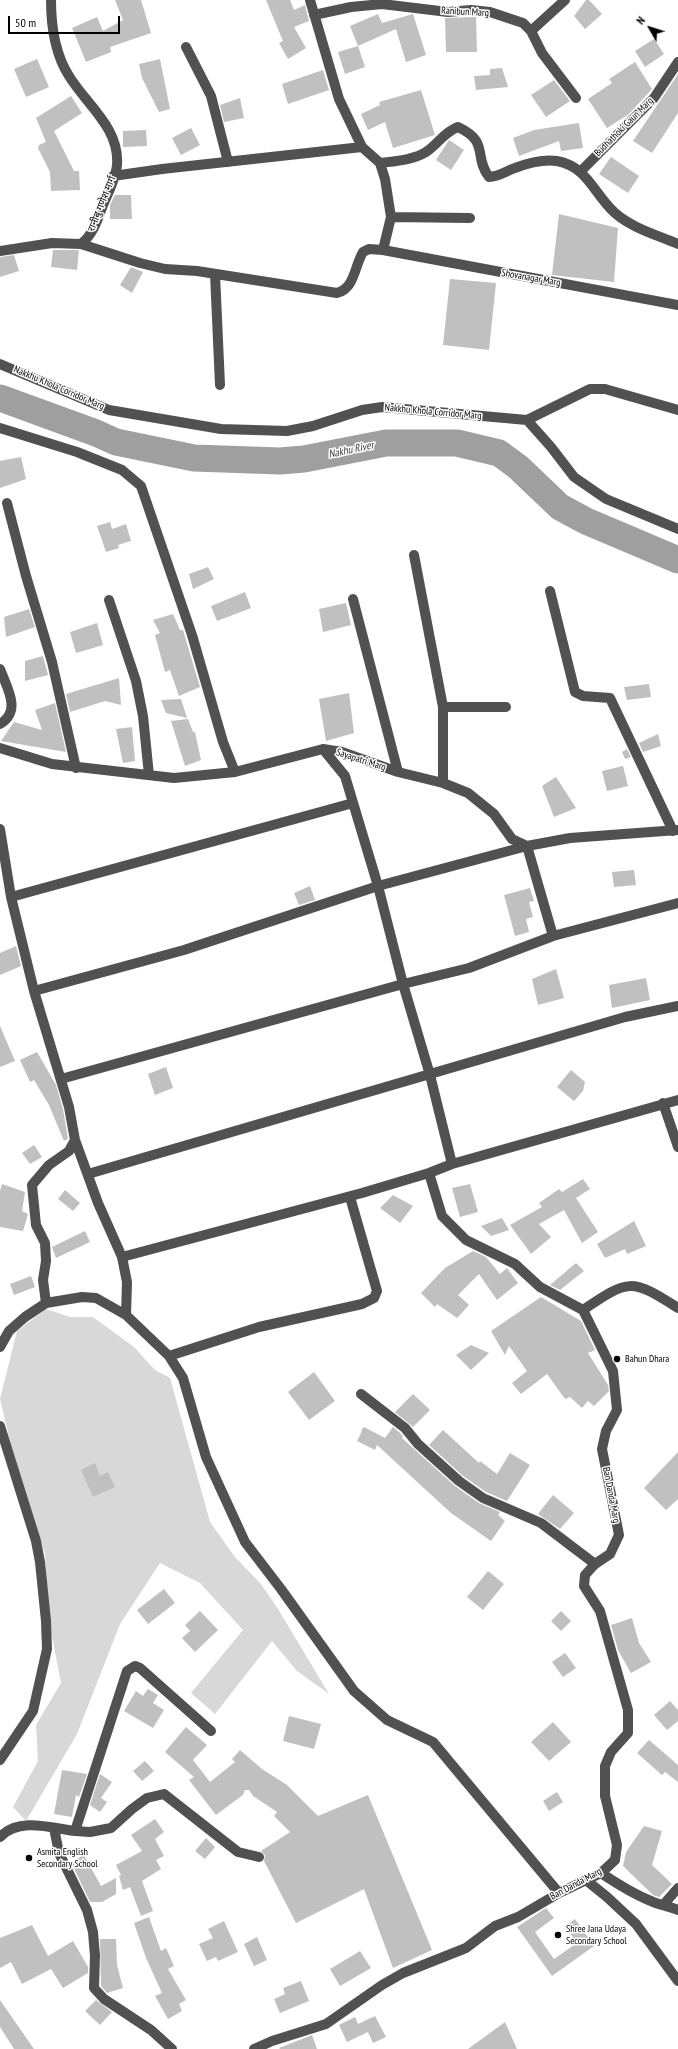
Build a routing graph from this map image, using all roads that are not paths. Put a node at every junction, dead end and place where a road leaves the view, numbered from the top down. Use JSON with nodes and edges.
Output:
{"nodes":[{"id":1,"x":51,"y":0,"type":"edge"},
{"id":2,"x":310,"y":0,"type":"edge"},
{"id":3,"x":565,"y":0,"type":"edge"},
{"id":4,"x":314,"y":15,"type":"junction"},
{"id":5,"x":532,"y":31,"type":"junction"},
{"id":6,"x":186,"y":47,"type":"dead end"},
{"id":7,"x":678,"y":62,"type":"edge"},
{"id":8,"x":576,"y":98,"type":"dead end"},
{"id":9,"x":362,"y":147,"type":"junction"},
{"id":10,"x":228,"y":162,"type":"junction"},
{"id":11,"x":380,"y":163,"type":"junction"},
{"id":12,"x":581,"y":171,"type":"junction"},
{"id":13,"x":113,"y":176,"type":"junction"},
{"id":14,"x":391,"y":217,"type":"junction"},
{"id":15,"x":470,"y":218,"type":"dead end"},
{"id":16,"x":81,"y":244,"type":"junction"},
{"id":17,"x":678,"y":244,"type":"edge"},
{"id":18,"x":383,"y":250,"type":"junction"},
{"id":19,"x":0,"y":251,"type":"edge"},
{"id":20,"x":214,"y":274,"type":"junction"},
{"id":21,"x":678,"y":305,"type":"edge"},
{"id":22,"x":0,"y":364,"type":"edge"},
{"id":23,"x":220,"y":385,"type":"dead end"},
{"id":24,"x":678,"y":410,"type":"edge"},
{"id":25,"x":526,"y":420,"type":"junction"},
{"id":26,"x":0,"y":428,"type":"edge"},
{"id":27,"x":7,"y":503,"type":"dead end"},
{"id":28,"x":678,"y":529,"type":"edge"},
{"id":29,"x":414,"y":555,"type":"dead end"},
{"id":30,"x":550,"y":591,"type":"dead end"},
{"id":31,"x":353,"y":599,"type":"dead end"},
{"id":32,"x":109,"y":600,"type":"dead end"},
{"id":33,"x":0,"y":670,"type":"edge"},
{"id":34,"x":443,"y":707,"type":"junction"},
{"id":35,"x":506,"y":707,"type":"dead end"},
{"id":36,"x":0,"y":724,"type":"edge"},
{"id":37,"x":0,"y":748,"type":"edge"},
{"id":38,"x":323,"y":749,"type":"junction"},
{"id":39,"x":76,"y":768,"type":"junction"},
{"id":40,"x":235,"y":772,"type":"junction"},
{"id":41,"x":398,"y":772,"type":"junction"},
{"id":42,"x":149,"y":775,"type":"junction"},
{"id":43,"x":443,"y":783,"type":"junction"},
{"id":44,"x":353,"y":803,"type":"junction"},
{"id":45,"x":0,"y":829,"type":"edge"},
{"id":46,"x":675,"y":831,"type":"edge"},
{"id":47,"x":527,"y":846,"type":"junction"},
{"id":48,"x":378,"y":886,"type":"junction"},
{"id":49,"x":11,"y":896,"type":"junction"},
{"id":50,"x":678,"y":903,"type":"edge"},
{"id":51,"x":553,"y":936,"type":"junction"},
{"id":52,"x":403,"y":984,"type":"junction"},
{"id":53,"x":34,"y":991,"type":"junction"},
{"id":54,"x":678,"y":1006,"type":"edge"},
{"id":55,"x":430,"y":1075,"type":"junction"},
{"id":56,"x":60,"y":1079,"type":"junction"},
{"id":57,"x":678,"y":1100,"type":"edge"},
{"id":58,"x":663,"y":1103,"type":"junction"},
{"id":59,"x":75,"y":1140,"type":"junction"},
{"id":60,"x":678,"y":1147,"type":"edge"},
{"id":61,"x":452,"y":1164,"type":"junction"},
{"id":62,"x":429,"y":1173,"type":"junction"},
{"id":63,"x":88,"y":1174,"type":"junction"},
{"id":64,"x":350,"y":1197,"type":"junction"},
{"id":65,"x":122,"y":1257,"type":"junction"},
{"id":66,"x":46,"y":1303,"type":"junction"},
{"id":67,"x":678,"y":1308,"type":"edge"},
{"id":68,"x":584,"y":1310,"type":"junction"},
{"id":69,"x":126,"y":1315,"type":"junction"},
{"id":70,"x":0,"y":1347,"type":"edge"},
{"id":71,"x":169,"y":1356,"type":"junction"},
{"id":72,"x":361,"y":1394,"type":"dead end"},
{"id":73,"x":0,"y":1426,"type":"edge"},
{"id":74,"x":595,"y":1564,"type":"junction"},
{"id":75,"x":211,"y":1731,"type":"dead end"},
{"id":76,"x":0,"y":1760,"type":"edge"},
{"id":77,"x":54,"y":1828,"type":"junction"},
{"id":78,"x":75,"y":1831,"type":"junction"},
{"id":79,"x":0,"y":1837,"type":"edge"},
{"id":80,"x":259,"y":1857,"type":"dead end"},
{"id":81,"x":601,"y":1872,"type":"junction"},
{"id":82,"x":586,"y":1880,"type":"junction"},
{"id":83,"x":678,"y":1888,"type":"edge"},
{"id":84,"x":558,"y":1893,"type":"junction"},
{"id":85,"x":664,"y":1904,"type":"junction"},
{"id":86,"x":678,"y":1910,"type":"edge"},
{"id":87,"x":678,"y":1981,"type":"edge"},
{"id":88,"x":172,"y":2049,"type":"edge"},
{"id":89,"x":254,"y":2049,"type":"edge"}],
"edges":[{"from":1,"to":13,"type":"street","name":"रानीबु गणेश मार्ग"},
{"from":2,"to":4,"type":"street"},
{"from":3,"to":5,"type":"street"},
{"from":4,"to":5,"type":"street","name":"Ranibun Marg"},
{"from":4,"to":9,"type":"street"},
{"from":5,"to":8,"type":"street"},
{"from":6,"to":10,"type":"street"},
{"from":7,"to":12,"type":"street","name":"Budhathoki Gaun Marg"},
{"from":9,"to":10,"type":"street"},
{"from":9,"to":11,"type":"street"},
{"from":10,"to":13,"type":"street"},
{"from":11,"to":12,"type":"street"},
{"from":11,"to":14,"type":"street"},
{"from":12,"to":17,"type":"street"},
{"from":13,"to":16,"type":"street","name":"रानीबु गणेश मार्ग"},
{"from":14,"to":15,"type":"street"},
{"from":14,"to":18,"type":"street"},
{"from":16,"to":19,"type":"street"},
{"from":16,"to":20,"type":"street"},
{"from":18,"to":20,"type":"street","name":"Shovanagar Marg"},
{"from":18,"to":21,"type":"street","name":"Shovanagar Marg"},
{"from":20,"to":23,"type":"street"},
{"from":22,"to":25,"type":"street","name":"Nakkhu Khola Corridor Marg"},
{"from":24,"to":25,"type":"street"},
{"from":25,"to":28,"type":"street"},
{"from":26,"to":40,"type":"street"},
{"from":27,"to":39,"type":"street"},
{"from":29,"to":34,"type":"street"},
{"from":30,"to":46,"type":"street"},
{"from":31,"to":41,"type":"street"},
{"from":32,"to":42,"type":"street"},
{"from":33,"to":36,"type":"street"},
{"from":34,"to":35,"type":"street"},
{"from":34,"to":43,"type":"street"},
{"from":37,"to":39,"type":"street","name":"Sayapatri Marg"},
{"from":38,"to":40,"type":"street","name":"Sayapatri Marg"},
{"from":38,"to":41,"type":"street","name":"Sayapatri Marg"},
{"from":38,"to":44,"type":"street"},
{"from":39,"to":42,"type":"street","name":"Sayapatri Marg"},
{"from":40,"to":42,"type":"street","name":"Sayapatri Marg"},
{"from":41,"to":43,"type":"street","name":"Sayapatri Marg"},
{"from":43,"to":47,"type":"street","name":"Sayapatri Marg"},
{"from":44,"to":48,"type":"street"},
{"from":44,"to":49,"type":"street"},
{"from":45,"to":49,"type":"street"},
{"from":46,"to":47,"type":"street"},
{"from":47,"to":48,"type":"street"},
{"from":47,"to":51,"type":"street"},
{"from":48,"to":52,"type":"street"},
{"from":48,"to":53,"type":"street"},
{"from":49,"to":53,"type":"street"},
{"from":50,"to":51,"type":"street"},
{"from":51,"to":52,"type":"street"},
{"from":52,"to":55,"type":"street"},
{"from":52,"to":56,"type":"street"},
{"from":53,"to":56,"type":"street"},
{"from":54,"to":55,"type":"street"},
{"from":55,"to":61,"type":"street"},
{"from":55,"to":63,"type":"street"},
{"from":56,"to":59,"type":"street"},
{"from":57,"to":58,"type":"street"},
{"from":58,"to":60,"type":"street"},
{"from":58,"to":61,"type":"street"},
{"from":59,"to":63,"type":"street"},
{"from":59,"to":66,"type":"street"},
{"from":61,"to":62,"type":"street"},
{"from":62,"to":64,"type":"street"},
{"from":62,"to":68,"type":"street"},
{"from":63,"to":65,"type":"street"},
{"from":64,"to":65,"type":"street"},
{"from":64,"to":71,"type":"street"},
{"from":65,"to":69,"type":"street"},
{"from":66,"to":69,"type":"street"},
{"from":66,"to":70,"type":"street"},
{"from":67,"to":68,"type":"street"},
{"from":68,"to":74,"type":"street","name":"Ban Danda Marg"},
{"from":69,"to":71,"type":"street"},
{"from":71,"to":84,"type":"street"},
{"from":72,"to":74,"type":"street"},
{"from":73,"to":76,"type":"street"},
{"from":74,"to":81,"type":"street","name":"Ban Danda Marg"},
{"from":75,"to":78,"type":"street"},
{"from":77,"to":78,"type":"street"},
{"from":77,"to":79,"type":"street"},
{"from":77,"to":88,"type":"street"},
{"from":78,"to":80,"type":"street"},
{"from":81,"to":82,"type":"street","name":"Ban Danda Marg"},
{"from":81,"to":85,"type":"street"},
{"from":82,"to":84,"type":"street","name":"Ban Danda Marg"},
{"from":82,"to":87,"type":"street"},
{"from":83,"to":85,"type":"street"},
{"from":84,"to":89,"type":"street","name":"Ban Danda Marg"},
{"from":85,"to":86,"type":"street"}]}
